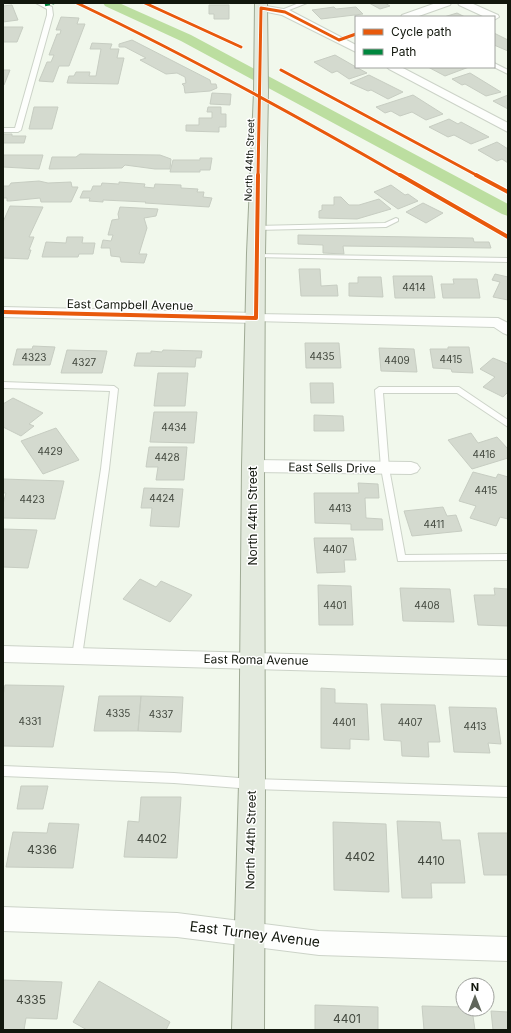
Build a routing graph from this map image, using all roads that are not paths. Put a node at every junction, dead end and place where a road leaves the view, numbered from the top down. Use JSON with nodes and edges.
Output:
{"nodes":[{"id":1,"x":39,"y":3,"type":"edge"},
{"id":2,"x":304,"y":3,"type":"edge"},
{"id":3,"x":446,"y":3,"type":"edge"},
{"id":4,"x":463,"y":3,"type":"edge"},
{"id":5,"x":261,"y":6,"type":"edge"},
{"id":6,"x":282,"y":12,"type":"junction"},
{"id":7,"x":409,"y":16,"type":"edge"},
{"id":8,"x":492,"y":16,"type":"edge"},
{"id":9,"x":355,"y":34,"type":"edge"},
{"id":10,"x":339,"y":40,"type":"junction"},
{"id":11,"x":355,"y":48,"type":"edge"},
{"id":12,"x":495,"y":66,"type":"edge"},
{"id":13,"x":395,"y":68,"type":"edge"},
{"id":14,"x":508,"y":72,"type":"edge"},
{"id":15,"x":508,"y":128,"type":"edge"},
{"id":16,"x":3,"y":130,"type":"edge"},
{"id":17,"x":396,"y":220,"type":"dead end"},
{"id":18,"x":256,"y":228,"type":"junction"},
{"id":19,"x":256,"y":256,"type":"junction"},
{"id":20,"x":508,"y":260,"type":"edge"},
{"id":21,"x":3,"y":312,"type":"edge"},
{"id":22,"x":256,"y":318,"type":"junction"},
{"id":23,"x":508,"y":330,"type":"edge"},
{"id":24,"x":3,"y":385,"type":"edge"},
{"id":25,"x":508,"y":424,"type":"edge"},
{"id":26,"x":253,"y":466,"type":"junction"},
{"id":27,"x":385,"y":468,"type":"junction"},
{"id":28,"x":411,"y":468,"type":"dead end"},
{"id":29,"x":508,"y":557,"type":"edge"},
{"id":30,"x":3,"y":654,"type":"edge"},
{"id":31,"x":77,"y":656,"type":"junction"},
{"id":32,"x":252,"y":660,"type":"junction"},
{"id":33,"x":508,"y":668,"type":"edge"},
{"id":34,"x":3,"y":771,"type":"edge"},
{"id":35,"x":252,"y":784,"type":"junction"},
{"id":36,"x":508,"y":792,"type":"edge"},
{"id":37,"x":3,"y":919,"type":"edge"},
{"id":38,"x":249,"y":934,"type":"junction"},
{"id":39,"x":508,"y":949,"type":"edge"},
{"id":40,"x":248,"y":1030,"type":"edge"}],
"edges":[{"from":1,"to":16,"type":"lane"},
{"from":2,"to":6,"type":"lane"},
{"from":3,"to":7,"type":"street"},
{"from":4,"to":8,"type":"street"},
{"from":5,"to":6,"type":"street"},
{"from":5,"to":18,"type":"main road","name":"North 44th Street"},
{"from":6,"to":10,"type":"street"},
{"from":9,"to":10,"type":"street"},
{"from":10,"to":11,"type":"street"},
{"from":12,"to":14,"type":"lane"},
{"from":13,"to":15,"type":"street"},
{"from":17,"to":18,"type":"lane"},
{"from":18,"to":19,"type":"main road","name":"North 44th Street"},
{"from":19,"to":20,"type":"lane"},
{"from":19,"to":22,"type":"main road","name":"North 44th Street"},
{"from":21,"to":22,"type":"street","name":"East Campbell Avenue"},
{"from":22,"to":23,"type":"street","name":"East Campbell Avenue"},
{"from":22,"to":26,"type":"main road","name":"North 44th Street"},
{"from":24,"to":31,"type":"lane"},
{"from":25,"to":27,"type":"lane"},
{"from":26,"to":27,"type":"street","name":"East Sells Drive"},
{"from":26,"to":32,"type":"main road","name":"North 44th Street"},
{"from":27,"to":28,"type":"street","name":"East Sells Drive"},
{"from":27,"to":29,"type":"lane"},
{"from":30,"to":31,"type":"street","name":"East Roma Avenue"},
{"from":31,"to":32,"type":"street","name":"East Roma Avenue"},
{"from":32,"to":33,"type":"street","name":"East Roma Avenue"},
{"from":32,"to":35,"type":"main road","name":"North 44th Street"},
{"from":34,"to":35,"type":"lane"},
{"from":35,"to":36,"type":"lane"},
{"from":35,"to":38,"type":"main road","name":"North 44th Street"},
{"from":37,"to":38,"type":"street","name":"East Turney Avenue"},
{"from":38,"to":39,"type":"street","name":"East Turney Avenue"},
{"from":38,"to":40,"type":"main road","name":"North 44th Street"}]}
